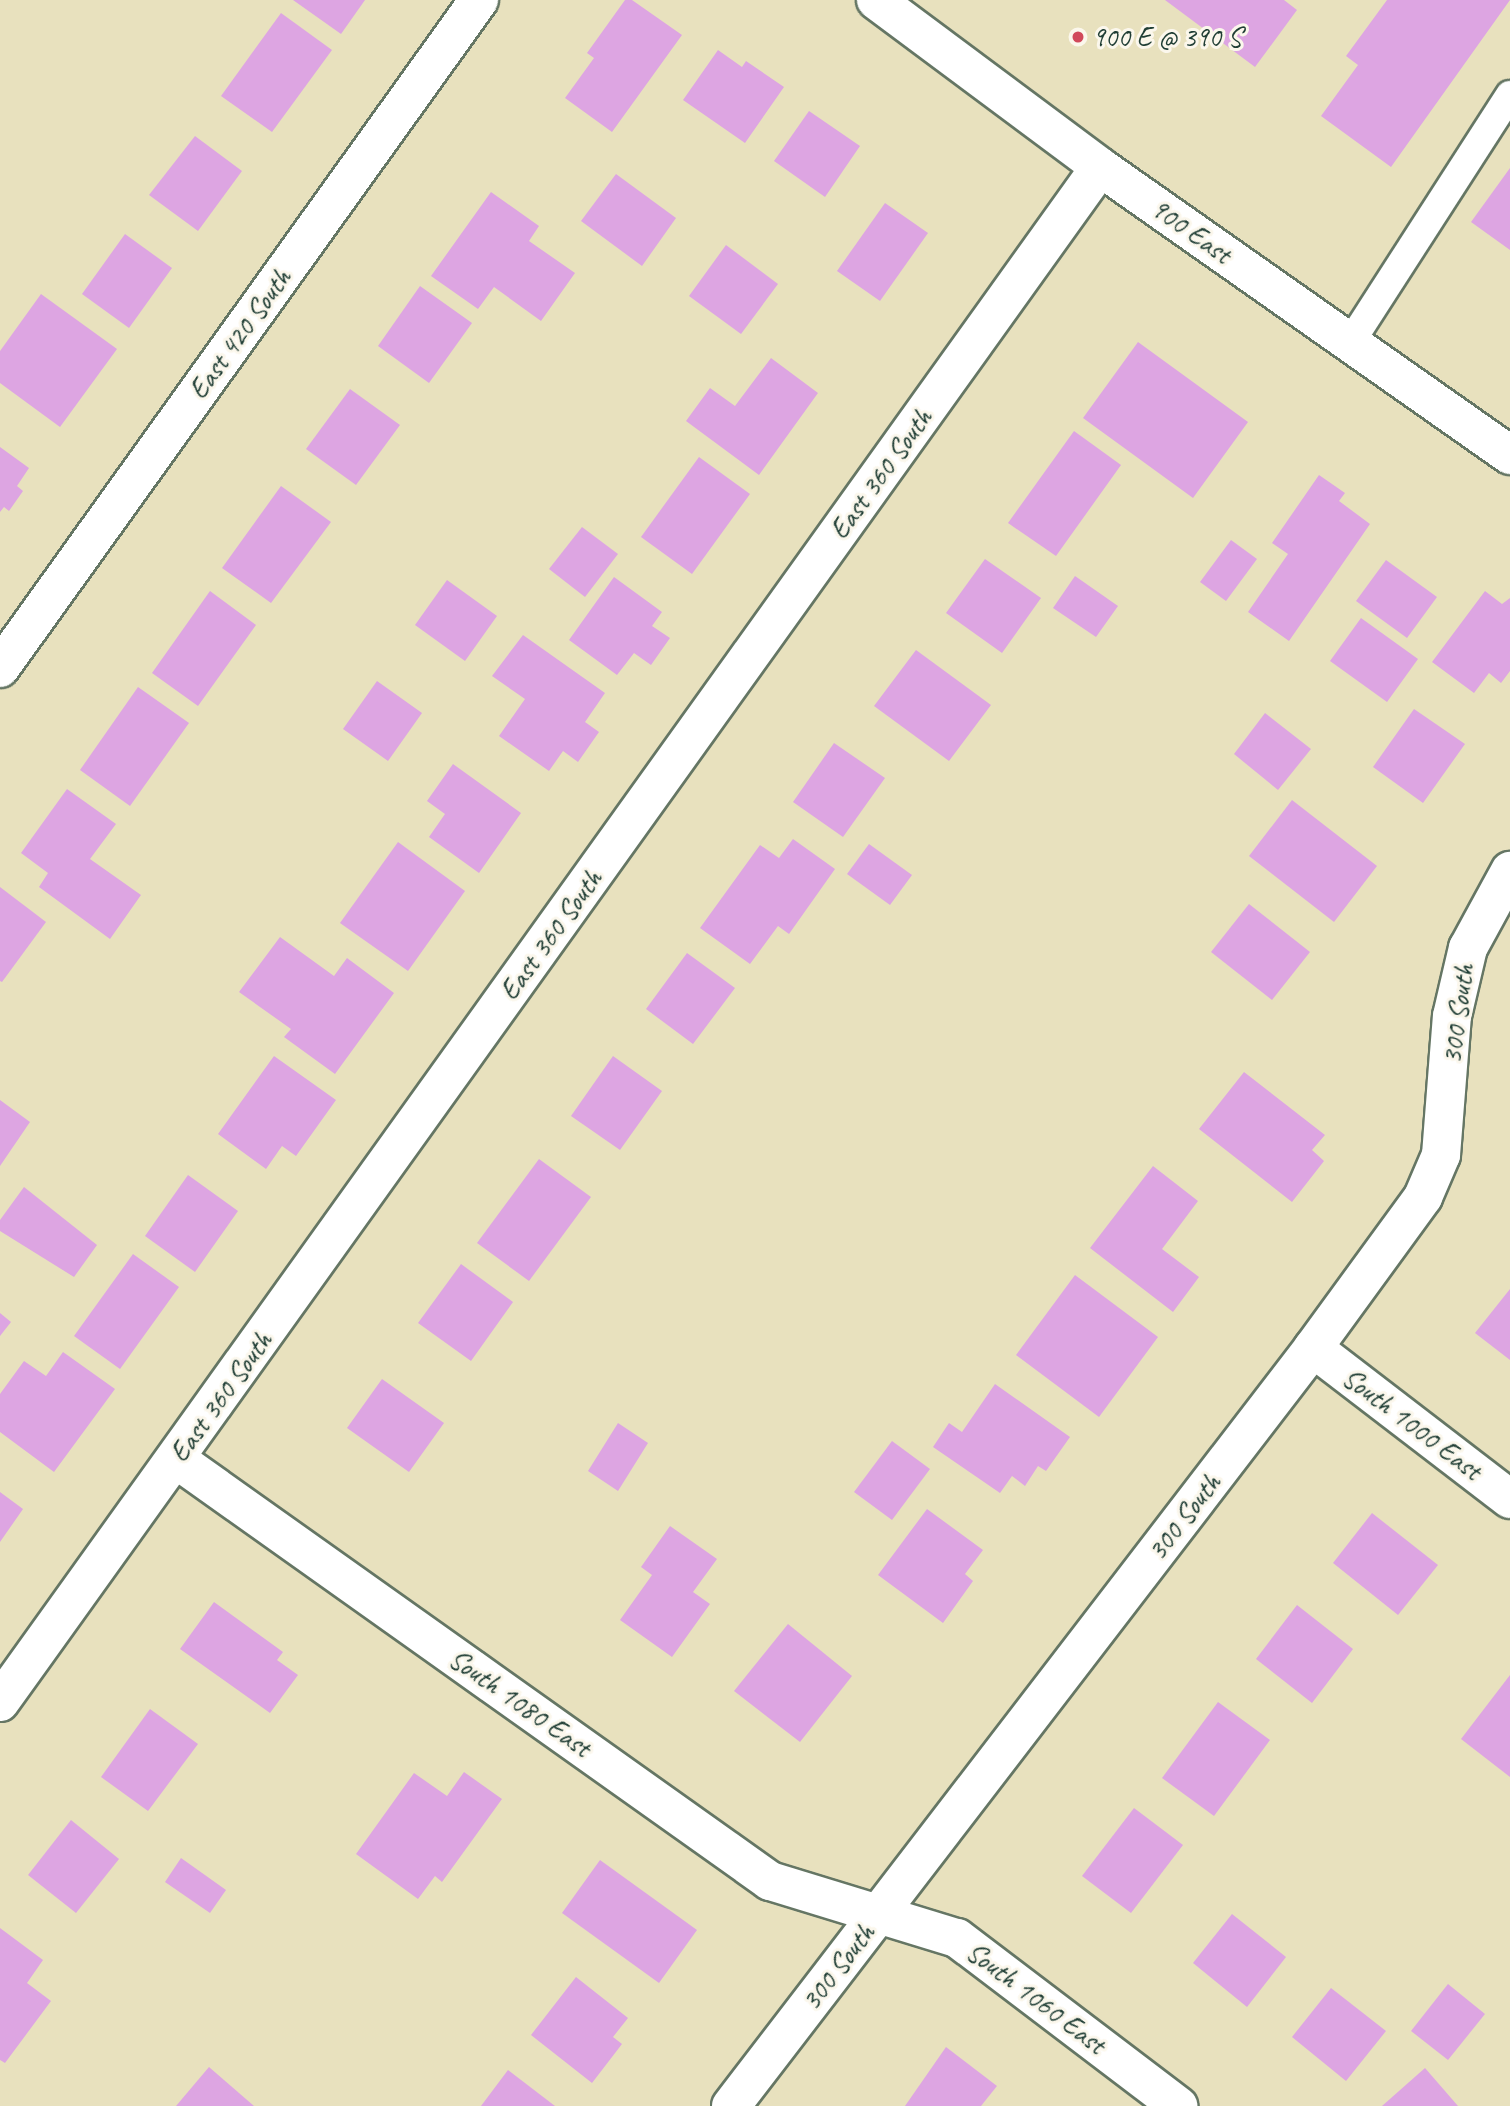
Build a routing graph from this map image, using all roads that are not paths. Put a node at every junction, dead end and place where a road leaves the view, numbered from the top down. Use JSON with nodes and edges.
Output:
{"nodes":[{"id":1,"x":480,"y":0,"type":"edge"},
{"id":2,"x":877,"y":0,"type":"edge"},
{"id":3,"x":1510,"y":95,"type":"edge"},
{"id":4,"x":1100,"y":167,"type":"junction"},
{"id":5,"x":1350,"y":343,"type":"junction"},
{"id":6,"x":1510,"y":455,"type":"edge"},
{"id":7,"x":0,"y":668,"type":"edge"},
{"id":8,"x":1510,"y":871,"type":"edge"},
{"id":9,"x":1313,"y":1348,"type":"junction"},
{"id":10,"x":176,"y":1459,"type":"junction"},
{"id":11,"x":1510,"y":1499,"type":"edge"},
{"id":12,"x":0,"y":1702,"type":"edge"},
{"id":13,"x":880,"y":1912,"type":"junction"},
{"id":14,"x":731,"y":2106,"type":"edge"},
{"id":15,"x":1178,"y":2106,"type":"edge"}],
"edges":[{"from":1,"to":7,"type":"street","name":"East 420 South"},
{"from":2,"to":4,"type":"street","name":"900 East"},
{"from":3,"to":5,"type":"lane"},
{"from":4,"to":5,"type":"street","name":"900 East"},
{"from":4,"to":10,"type":"street","name":"East 360 South"},
{"from":5,"to":6,"type":"street","name":"900 East"},
{"from":8,"to":9,"type":"street","name":"300 South"},
{"from":9,"to":11,"type":"street","name":"South 1000 East"},
{"from":9,"to":13,"type":"street","name":"300 South"},
{"from":10,"to":12,"type":"street","name":"East 360 South"},
{"from":10,"to":13,"type":"street","name":"South 1080 East"},
{"from":13,"to":14,"type":"street","name":"300 South"},
{"from":13,"to":15,"type":"street","name":"South 1060 East"}]}
